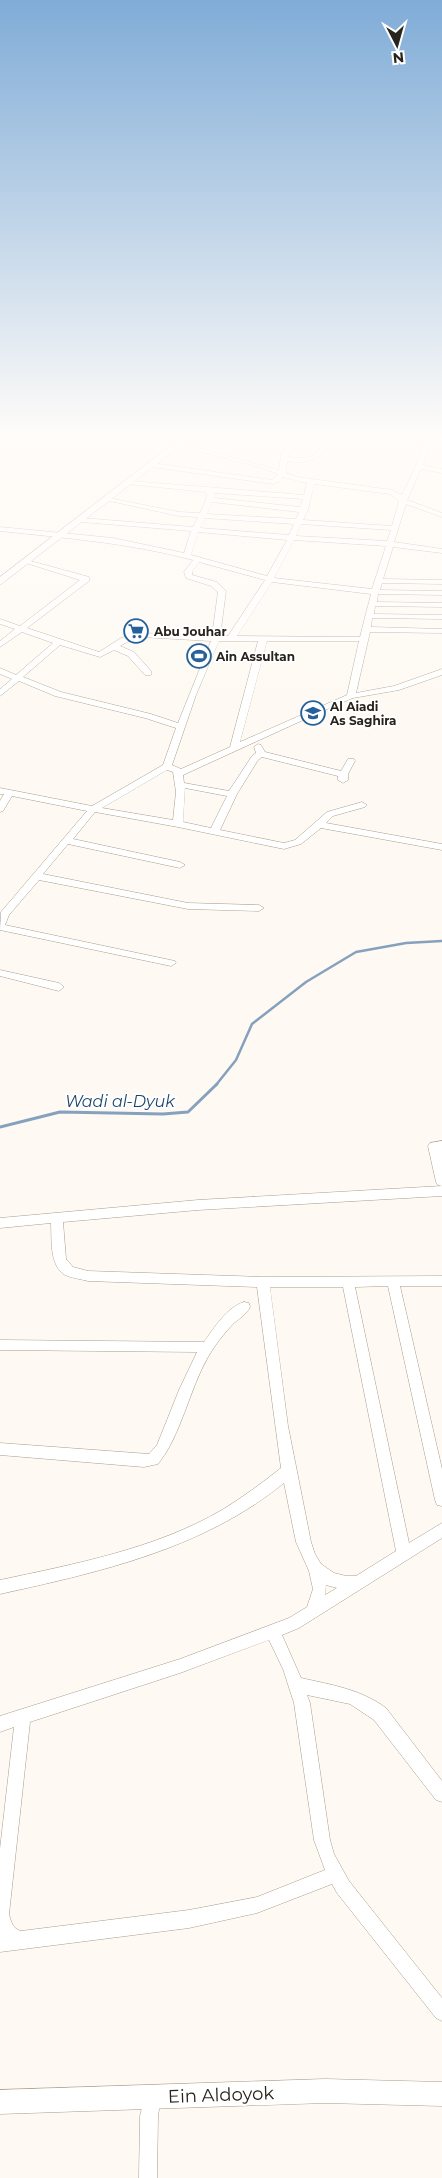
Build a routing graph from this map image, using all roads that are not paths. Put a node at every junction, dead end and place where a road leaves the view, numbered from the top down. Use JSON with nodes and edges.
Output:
{"nodes":[{"id":1,"x":60,"y":535,"type":"edge"},
{"id":2,"x":63,"y":535,"type":"junction"},
{"id":3,"x":194,"y":535,"type":"edge"},
{"id":4,"x":252,"y":535,"type":"edge"},
{"id":5,"x":294,"y":535,"type":"edge"},
{"id":6,"x":393,"y":535,"type":"edge"},
{"id":7,"x":293,"y":538,"type":"junction"},
{"id":8,"x":391,"y":545,"type":"junction"},
{"id":9,"x":442,"y":551,"type":"edge"},
{"id":10,"x":187,"y":556,"type":"junction"},
{"id":11,"x":198,"y":560,"type":"junction"},
{"id":12,"x":27,"y":562,"type":"junction"},
{"id":13,"x":270,"y":579,"type":"junction"},
{"id":14,"x":379,"y":581,"type":"junction"},
{"id":15,"x":0,"y":582,"type":"edge"},
{"id":16,"x":442,"y":582,"type":"edge"},
{"id":17,"x":375,"y":592,"type":"junction"},
{"id":18,"x":442,"y":593,"type":"edge"},
{"id":19,"x":372,"y":604,"type":"junction"},
{"id":20,"x":442,"y":605,"type":"edge"},
{"id":21,"x":369,"y":616,"type":"junction"},
{"id":22,"x":442,"y":617,"type":"edge"},
{"id":23,"x":0,"y":621,"type":"edge"},
{"id":24,"x":22,"y":628,"type":"junction"},
{"id":25,"x":365,"y":629,"type":"junction"},
{"id":26,"x":442,"y":631,"type":"edge"},
{"id":27,"x":230,"y":638,"type":"junction"},
{"id":28,"x":216,"y":639,"type":"junction"},
{"id":29,"x":263,"y":639,"type":"junction"},
{"id":30,"x":363,"y":639,"type":"junction"},
{"id":31,"x":59,"y":642,"type":"junction"},
{"id":32,"x":0,"y":645,"type":"edge"},
{"id":33,"x":114,"y":648,"type":"junction"},
{"id":34,"x":0,"y":671,"type":"edge"},
{"id":35,"x":442,"y":672,"type":"edge"},
{"id":36,"x":148,"y":673,"type":"dead end"},
{"id":37,"x":17,"y":678,"type":"junction"},
{"id":38,"x":0,"y":693,"type":"edge"},
{"id":39,"x":351,"y":696,"type":"junction"},
{"id":40,"x":182,"y":727,"type":"junction"},
{"id":41,"x":254,"y":738,"type":"junction"},
{"id":42,"x":234,"y":747,"type":"junction"},
{"id":43,"x":261,"y":754,"type":"junction"},
{"id":44,"x":351,"y":760,"type":"dead end"},
{"id":45,"x":167,"y":766,"type":"junction"},
{"id":46,"x":178,"y":774,"type":"junction"},
{"id":47,"x":182,"y":785,"type":"junction"},
{"id":48,"x":5,"y":792,"type":"edge"},
{"id":49,"x":232,"y":794,"type":"junction"},
{"id":50,"x":362,"y":805,"type":"dead end"},
{"id":51,"x":0,"y":809,"type":"edge"},
{"id":52,"x":93,"y":809,"type":"junction"},
{"id":53,"x":178,"y":824,"type":"junction"},
{"id":54,"x":319,"y":825,"type":"junction"},
{"id":55,"x":215,"y":830,"type":"junction"},
{"id":56,"x":66,"y":841,"type":"junction"},
{"id":57,"x":442,"y":847,"type":"edge"},
{"id":58,"x":180,"y":865,"type":"dead end"},
{"id":59,"x":36,"y":876,"type":"junction"},
{"id":60,"x":259,"y":908,"type":"dead end"},
{"id":61,"x":3,"y":913,"type":"edge"},
{"id":62,"x":0,"y":925,"type":"edge"},
{"id":63,"x":171,"y":963,"type":"dead end"},
{"id":64,"x":0,"y":973,"type":"edge"},
{"id":65,"x":59,"y":987,"type":"dead end"},
{"id":66,"x":442,"y":1145,"type":"edge"},
{"id":67,"x":442,"y":1182,"type":"edge"},
{"id":68,"x":442,"y":1191,"type":"edge"},
{"id":69,"x":57,"y":1218,"type":"junction"},
{"id":70,"x":0,"y":1223,"type":"edge"},
{"id":71,"x":442,"y":1281,"type":"edge"},
{"id":72,"x":263,"y":1282,"type":"junction"},
{"id":73,"x":348,"y":1282,"type":"junction"},
{"id":74,"x":393,"y":1282,"type":"junction"},
{"id":75,"x":244,"y":1307,"type":"dead end"},
{"id":76,"x":0,"y":1345,"type":"edge"},
{"id":77,"x":208,"y":1346,"type":"junction"},
{"id":78,"x":0,"y":1448,"type":"edge"},
{"id":79,"x":289,"y":1470,"type":"junction"},
{"id":80,"x":442,"y":1500,"type":"edge"},
{"id":81,"x":442,"y":1530,"type":"edge"},
{"id":82,"x":404,"y":1554,"type":"junction"},
{"id":83,"x":316,"y":1569,"type":"junction"},
{"id":84,"x":358,"y":1583,"type":"junction"},
{"id":85,"x":0,"y":1587,"type":"edge"},
{"id":86,"x":313,"y":1611,"type":"junction"},
{"id":87,"x":272,"y":1631,"type":"junction"},
{"id":88,"x":297,"y":1686,"type":"junction"},
{"id":89,"x":23,"y":1718,"type":"junction"},
{"id":90,"x":0,"y":1724,"type":"edge"},
{"id":91,"x":442,"y":1794,"type":"edge"},
{"id":92,"x":335,"y":1875,"type":"junction"},
{"id":93,"x":0,"y":1915,"type":"edge"},
{"id":94,"x":21,"y":1940,"type":"junction"},
{"id":95,"x":0,"y":1943,"type":"edge"},
{"id":96,"x":442,"y":2012,"type":"edge"},
{"id":97,"x":442,"y":2094,"type":"edge"},
{"id":98,"x":152,"y":2097,"type":"junction"},
{"id":99,"x":0,"y":2102,"type":"edge"},
{"id":100,"x":148,"y":2178,"type":"edge"}],
"edges":[{"from":1,"to":2,"type":"street"},
{"from":2,"to":10,"type":"street"},
{"from":2,"to":12,"type":"street"},
{"from":3,"to":10,"type":"street"},
{"from":4,"to":7,"type":"street"},
{"from":5,"to":7,"type":"street"},
{"from":6,"to":8,"type":"street"},
{"from":7,"to":8,"type":"street"},
{"from":7,"to":13,"type":"street"},
{"from":8,"to":9,"type":"street"},
{"from":8,"to":14,"type":"street"},
{"from":10,"to":11,"type":"street"},
{"from":11,"to":13,"type":"street"},
{"from":11,"to":28,"type":"street"},
{"from":12,"to":15,"type":"street"},
{"from":12,"to":24,"type":"street"},
{"from":13,"to":17,"type":"street"},
{"from":13,"to":27,"type":"street"},
{"from":14,"to":16,"type":"street"},
{"from":14,"to":17,"type":"street"},
{"from":17,"to":18,"type":"street"},
{"from":17,"to":19,"type":"street"},
{"from":19,"to":20,"type":"street"},
{"from":19,"to":21,"type":"street"},
{"from":21,"to":22,"type":"street"},
{"from":21,"to":25,"type":"street"},
{"from":23,"to":24,"type":"street"},
{"from":24,"to":31,"type":"street"},
{"from":24,"to":32,"type":"street"},
{"from":25,"to":26,"type":"street"},
{"from":25,"to":30,"type":"street"},
{"from":27,"to":28,"type":"street"},
{"from":27,"to":29,"type":"street"},
{"from":28,"to":33,"type":"street"},
{"from":28,"to":40,"type":"street"},
{"from":29,"to":30,"type":"street"},
{"from":29,"to":42,"type":"street"},
{"from":30,"to":39,"type":"street"},
{"from":31,"to":33,"type":"street"},
{"from":31,"to":37,"type":"street"},
{"from":33,"to":36,"type":"street"},
{"from":34,"to":37,"type":"street"},
{"from":35,"to":39,"type":"street"},
{"from":37,"to":38,"type":"street"},
{"from":37,"to":40,"type":"street"},
{"from":39,"to":41,"type":"street"},
{"from":40,"to":45,"type":"street"},
{"from":41,"to":42,"type":"street"},
{"from":41,"to":43,"type":"street"},
{"from":42,"to":46,"type":"street"},
{"from":43,"to":44,"type":"street"},
{"from":43,"to":49,"type":"street"},
{"from":45,"to":46,"type":"street"},
{"from":45,"to":52,"type":"street"},
{"from":46,"to":47,"type":"street"},
{"from":47,"to":49,"type":"street"},
{"from":47,"to":53,"type":"street"},
{"from":48,"to":51,"type":"street"},
{"from":48,"to":52,"type":"street"},
{"from":49,"to":55,"type":"street"},
{"from":50,"to":54,"type":"street"},
{"from":52,"to":53,"type":"street"},
{"from":52,"to":56,"type":"street"},
{"from":53,"to":55,"type":"street"},
{"from":54,"to":55,"type":"street"},
{"from":54,"to":57,"type":"street"},
{"from":56,"to":58,"type":"street"},
{"from":56,"to":59,"type":"street"},
{"from":59,"to":60,"type":"street"},
{"from":59,"to":61,"type":"street"},
{"from":61,"to":62,"type":"street"},
{"from":62,"to":63,"type":"street"},
{"from":64,"to":65,"type":"street"},
{"from":66,"to":67,"type":"street"},
{"from":68,"to":69,"type":"street"},
{"from":69,"to":70,"type":"street"},
{"from":69,"to":72,"type":"street"},
{"from":71,"to":74,"type":"street"},
{"from":72,"to":73,"type":"street"},
{"from":72,"to":79,"type":"street"},
{"from":73,"to":74,"type":"street"},
{"from":73,"to":82,"type":"street"},
{"from":74,"to":80,"type":"street"},
{"from":75,"to":77,"type":"street"},
{"from":76,"to":77,"type":"street"},
{"from":77,"to":78,"type":"street"},
{"from":79,"to":83,"type":"street"},
{"from":79,"to":85,"type":"street"},
{"from":81,"to":82,"type":"street"},
{"from":82,"to":84,"type":"street"},
{"from":83,"to":84,"type":"street"},
{"from":83,"to":86,"type":"street"},
{"from":84,"to":86,"type":"street"},
{"from":86,"to":87,"type":"street"},
{"from":87,"to":88,"type":"street"},
{"from":87,"to":89,"type":"street"},
{"from":88,"to":91,"type":"street"},
{"from":88,"to":92,"type":"street"},
{"from":89,"to":90,"type":"street"},
{"from":89,"to":93,"type":"street"},
{"from":92,"to":94,"type":"street"},
{"from":92,"to":96,"type":"street"},
{"from":93,"to":94,"type":"street"},
{"from":94,"to":95,"type":"street"},
{"from":97,"to":98,"type":"street","name":"Ein Aldoyok"},
{"from":98,"to":99,"type":"street","name":"Ein Aldoyok"},
{"from":98,"to":100,"type":"street"}]}
